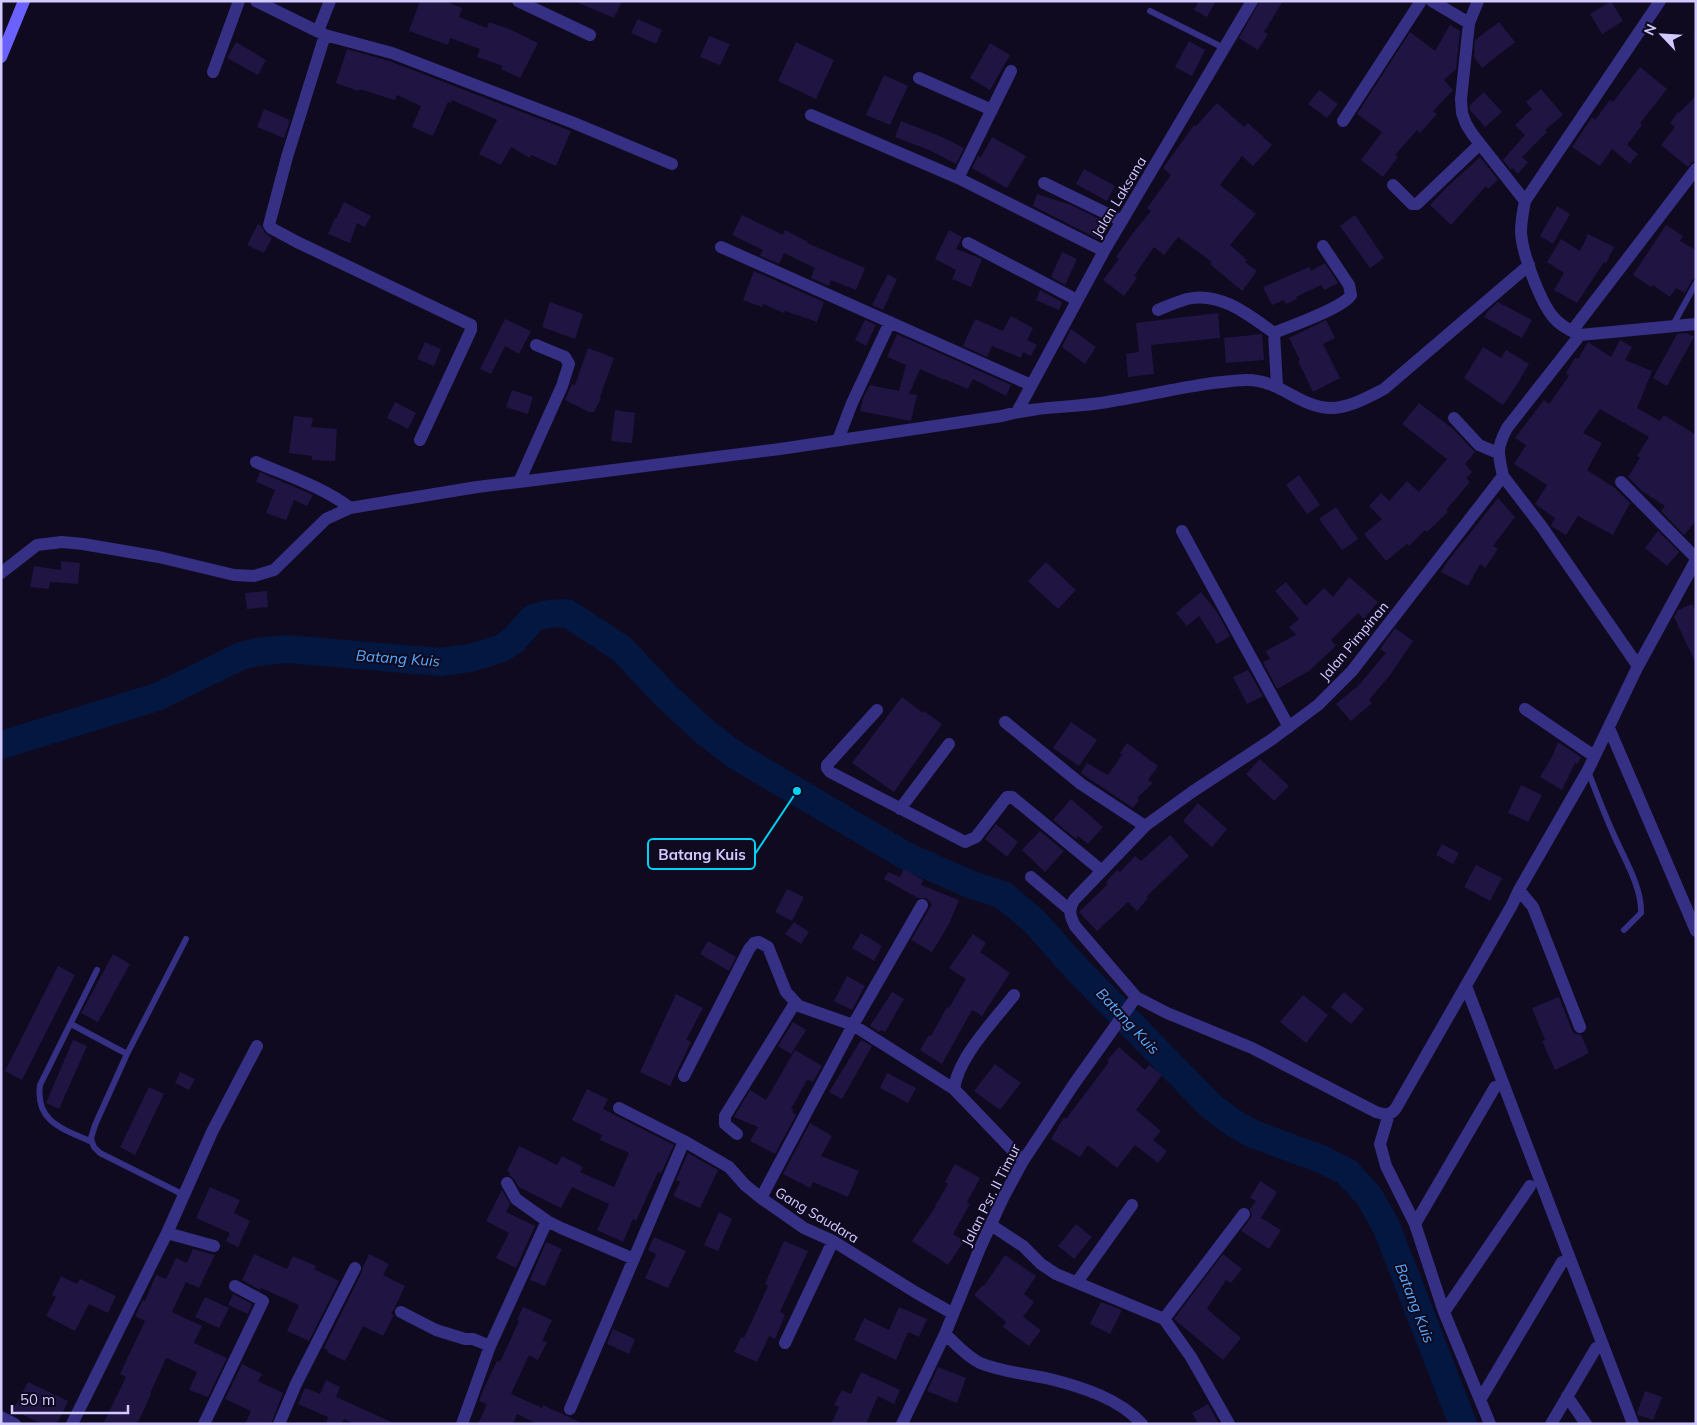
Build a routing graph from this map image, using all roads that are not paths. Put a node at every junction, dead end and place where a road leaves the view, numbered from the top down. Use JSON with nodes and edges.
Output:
{"nodes":[{"id":1,"x":24,"y":1,"type":"edge"},
{"id":2,"x":239,"y":1,"type":"edge"},
{"id":3,"x":256,"y":1,"type":"edge"},
{"id":4,"x":330,"y":1,"type":"edge"},
{"id":5,"x":518,"y":1,"type":"edge"},
{"id":6,"x":1252,"y":1,"type":"edge"},
{"id":7,"x":1421,"y":1,"type":"edge"},
{"id":8,"x":1432,"y":1,"type":"edge"},
{"id":9,"x":1478,"y":1,"type":"edge"},
{"id":10,"x":1660,"y":1,"type":"edge"},
{"id":11,"x":1150,"y":11,"type":"dead end"},
{"id":12,"x":1469,"y":23,"type":"junction"},
{"id":13,"x":321,"y":33,"type":"junction"},
{"id":14,"x":590,"y":35,"type":"dead end"},
{"id":15,"x":1224,"y":48,"type":"junction"},
{"id":16,"x":1,"y":57,"type":"edge"},
{"id":17,"x":1011,"y":71,"type":"dead end"},
{"id":18,"x":213,"y":72,"type":"dead end"},
{"id":19,"x":919,"y":78,"type":"dead end"},
{"id":20,"x":992,"y":110,"type":"junction"},
{"id":21,"x":811,"y":114,"type":"dead end"},
{"id":22,"x":1342,"y":121,"type":"dead end"},
{"id":23,"x":1480,"y":144,"type":"junction"},
{"id":24,"x":672,"y":164,"type":"dead end"},
{"id":25,"x":1696,"y":168,"type":"edge"},
{"id":26,"x":958,"y":178,"type":"junction"},
{"id":27,"x":1044,"y":182,"type":"dead end"},
{"id":28,"x":1393,"y":185,"type":"dead end"},
{"id":29,"x":1525,"y":201,"type":"junction"},
{"id":30,"x":1122,"y":221,"type":"junction"},
{"id":31,"x":968,"y":243,"type":"dead end"},
{"id":32,"x":1323,"y":246,"type":"dead end"},
{"id":33,"x":721,"y":248,"type":"dead end"},
{"id":34,"x":1104,"y":251,"type":"junction"},
{"id":35,"x":1529,"y":265,"type":"junction"},
{"id":36,"x":1696,"y":283,"type":"edge"},
{"id":37,"x":1077,"y":300,"type":"junction"},
{"id":38,"x":1158,"y":310,"type":"dead end"},
{"id":39,"x":890,"y":322,"type":"junction"},
{"id":40,"x":1696,"y":324,"type":"edge"},
{"id":41,"x":1672,"y":326,"type":"junction"},
{"id":42,"x":1274,"y":333,"type":"junction"},
{"id":43,"x":1576,"y":333,"type":"junction"},
{"id":44,"x":536,"y":345,"type":"dead end"},
{"id":45,"x":1030,"y":385,"type":"junction"},
{"id":46,"x":1277,"y":386,"type":"junction"},
{"id":47,"x":1017,"y":412,"type":"junction"},
{"id":48,"x":1454,"y":418,"type":"dead end"},
{"id":49,"x":420,"y":440,"type":"dead end"},
{"id":50,"x":838,"y":440,"type":"junction"},
{"id":51,"x":1498,"y":453,"type":"junction"},
{"id":52,"x":256,"y":462,"type":"dead end"},
{"id":53,"x":1503,"y":476,"type":"junction"},
{"id":54,"x":519,"y":482,"type":"junction"},
{"id":55,"x":1621,"y":482,"type":"dead end"},
{"id":56,"x":350,"y":508,"type":"junction"},
{"id":57,"x":1182,"y":531,"type":"dead end"},
{"id":58,"x":1695,"y":566,"type":"edge"},
{"id":59,"x":1,"y":573,"type":"edge"},
{"id":60,"x":1638,"y":666,"type":"junction"},
{"id":61,"x":1525,"y":709,"type":"dead end"},
{"id":62,"x":877,"y":710,"type":"dead end"},
{"id":63,"x":1005,"y":722,"type":"dead end"},
{"id":64,"x":1289,"y":727,"type":"junction"},
{"id":65,"x":1609,"y":728,"type":"junction"},
{"id":66,"x":949,"y":744,"type":"dead end"},
{"id":67,"x":1594,"y":756,"type":"junction"},
{"id":68,"x":1588,"y":770,"type":"junction"},
{"id":69,"x":900,"y":809,"type":"junction"},
{"id":70,"x":1145,"y":826,"type":"junction"},
{"id":71,"x":1102,"y":870,"type":"junction"},
{"id":72,"x":1031,"y":877,"type":"dead end"},
{"id":73,"x":1519,"y":890,"type":"junction"},
{"id":74,"x":922,"y":905,"type":"dead end"},
{"id":75,"x":1070,"y":910,"type":"junction"},
{"id":76,"x":1624,"y":930,"type":"dead end"},
{"id":77,"x":1696,"y":931,"type":"edge"},
{"id":78,"x":186,"y":940,"type":"dead end"},
{"id":79,"x":97,"y":970,"type":"dead end"},
{"id":80,"x":1466,"y":986,"type":"junction"},
{"id":81,"x":1014,"y":995,"type":"dead end"},
{"id":82,"x":1134,"y":1000,"type":"junction"},
{"id":83,"x":795,"y":1002,"type":"junction"},
{"id":84,"x":71,"y":1024,"type":"junction"},
{"id":85,"x":854,"y":1025,"type":"junction"},
{"id":86,"x":1580,"y":1027,"type":"dead end"},
{"id":87,"x":257,"y":1046,"type":"dead end"},
{"id":88,"x":127,"y":1054,"type":"junction"},
{"id":89,"x":684,"y":1076,"type":"dead end"},
{"id":90,"x":1494,"y":1087,"type":"dead end"},
{"id":91,"x":954,"y":1089,"type":"junction"},
{"id":92,"x":619,"y":1108,"type":"dead end"},
{"id":93,"x":1389,"y":1114,"type":"junction"},
{"id":94,"x":737,"y":1134,"type":"dead end"},
{"id":95,"x":684,"y":1141,"type":"junction"},
{"id":96,"x":92,"y":1142,"type":"junction"},
{"id":97,"x":1023,"y":1161,"type":"junction"},
{"id":98,"x":507,"y":1183,"type":"dead end"},
{"id":99,"x":1530,"y":1186,"type":"dead end"},
{"id":100,"x":184,"y":1195,"type":"junction"},
{"id":101,"x":760,"y":1198,"type":"junction"},
{"id":102,"x":1132,"y":1205,"type":"dead end"},
{"id":103,"x":1244,"y":1214,"type":"dead end"},
{"id":104,"x":547,"y":1221,"type":"junction"},
{"id":105,"x":991,"y":1224,"type":"junction"},
{"id":106,"x":1415,"y":1224,"type":"junction"},
{"id":107,"x":166,"y":1232,"type":"junction"},
{"id":108,"x":833,"y":1240,"type":"junction"},
{"id":109,"x":214,"y":1246,"type":"dead end"},
{"id":110,"x":634,"y":1258,"type":"junction"},
{"id":111,"x":1562,"y":1262,"type":"dead end"},
{"id":112,"x":355,"y":1268,"type":"dead end"},
{"id":113,"x":1077,"y":1282,"type":"junction"},
{"id":114,"x":235,"y":1286,"type":"dead end"},
{"id":115,"x":401,"y":1312,"type":"dead end"},
{"id":116,"x":1444,"y":1312,"type":"junction"},
{"id":117,"x":952,"y":1313,"type":"junction"},
{"id":118,"x":1164,"y":1319,"type":"junction"},
{"id":119,"x":945,"y":1334,"type":"junction"},
{"id":120,"x":785,"y":1343,"type":"dead end"},
{"id":121,"x":490,"y":1346,"type":"junction"},
{"id":122,"x":1596,"y":1348,"type":"dead end"},
{"id":123,"x":1567,"y":1396,"type":"junction"},
{"id":124,"x":1480,"y":1400,"type":"junction"},
{"id":125,"x":570,"y":1409,"type":"dead end"},
{"id":126,"x":1,"y":1417,"type":"edge"},
{"id":127,"x":15,"y":1424,"type":"edge"},
{"id":128,"x":72,"y":1424,"type":"edge"},
{"id":129,"x":204,"y":1424,"type":"edge"},
{"id":130,"x":279,"y":1424,"type":"edge"},
{"id":131,"x":462,"y":1424,"type":"edge"},
{"id":132,"x":902,"y":1424,"type":"edge"},
{"id":133,"x":1142,"y":1424,"type":"edge"},
{"id":134,"x":1229,"y":1424,"type":"edge"},
{"id":135,"x":1490,"y":1424,"type":"edge"},
{"id":136,"x":1551,"y":1424,"type":"edge"},
{"id":137,"x":1586,"y":1424,"type":"edge"},
{"id":138,"x":1633,"y":1424,"type":"edge"}],
"edges":[{"from":1,"to":16,"type":"main road"},
{"from":2,"to":18,"type":"street"},
{"from":3,"to":13,"type":"street"},
{"from":4,"to":13,"type":"street"},
{"from":5,"to":14,"type":"street"},
{"from":6,"to":15,"type":"street","name":"Jalan Laksana"},
{"from":7,"to":22,"type":"street"},
{"from":8,"to":12,"type":"street"},
{"from":9,"to":12,"type":"street"},
{"from":10,"to":29,"type":"street"},
{"from":11,"to":15,"type":"lane"},
{"from":12,"to":23,"type":"street"},
{"from":13,"to":24,"type":"street"},
{"from":13,"to":49,"type":"street"},
{"from":15,"to":30,"type":"street","name":"Jalan Laksana"},
{"from":17,"to":20,"type":"street"},
{"from":19,"to":20,"type":"street"},
{"from":20,"to":26,"type":"street"},
{"from":21,"to":26,"type":"street"},
{"from":23,"to":28,"type":"street"},
{"from":23,"to":29,"type":"street"},
{"from":25,"to":43,"type":"street"},
{"from":26,"to":34,"type":"street"},
{"from":27,"to":30,"type":"street"},
{"from":29,"to":35,"type":"street"},
{"from":30,"to":34,"type":"street","name":"Jalan Laksana"},
{"from":31,"to":37,"type":"street"},
{"from":32,"to":42,"type":"street"},
{"from":33,"to":39,"type":"street"},
{"from":34,"to":37,"type":"street","name":"Jalan Laksana"},
{"from":35,"to":43,"type":"street"},
{"from":35,"to":46,"type":"street"},
{"from":36,"to":41,"type":"lane"},
{"from":37,"to":45,"type":"street","name":"Jalan Laksana"},
{"from":38,"to":42,"type":"street"},
{"from":39,"to":45,"type":"street"},
{"from":39,"to":50,"type":"street"},
{"from":40,"to":41,"type":"street"},
{"from":41,"to":43,"type":"street"},
{"from":42,"to":46,"type":"street"},
{"from":43,"to":51,"type":"street"},
{"from":44,"to":54,"type":"street"},
{"from":45,"to":47,"type":"street","name":"Jalan Laksana"},
{"from":46,"to":47,"type":"street"},
{"from":47,"to":50,"type":"street"},
{"from":48,"to":51,"type":"street"},
{"from":50,"to":54,"type":"street"},
{"from":51,"to":53,"type":"street"},
{"from":52,"to":56,"type":"street"},
{"from":53,"to":60,"type":"street"},
{"from":53,"to":64,"type":"street","name":"Jalan Pimpinan"},
{"from":54,"to":56,"type":"street"},
{"from":55,"to":58,"type":"street"},
{"from":56,"to":59,"type":"street"},
{"from":57,"to":64,"type":"street"},
{"from":58,"to":60,"type":"street"},
{"from":60,"to":65,"type":"street"},
{"from":61,"to":67,"type":"street"},
{"from":62,"to":69,"type":"street"},
{"from":63,"to":70,"type":"street"},
{"from":64,"to":70,"type":"street","name":"Jalan Pimpinan"},
{"from":65,"to":67,"type":"street"},
{"from":65,"to":77,"type":"street"},
{"from":66,"to":69,"type":"street"},
{"from":67,"to":68,"type":"street"},
{"from":68,"to":73,"type":"street"},
{"from":68,"to":76,"type":"lane"},
{"from":69,"to":71,"type":"street"},
{"from":70,"to":71,"type":"street","name":"Jalan Pimpinan"},
{"from":71,"to":75,"type":"street","name":"Jalan Pimpinan"},
{"from":72,"to":75,"type":"street"},
{"from":73,"to":80,"type":"street"},
{"from":73,"to":86,"type":"street"},
{"from":74,"to":85,"type":"street"},
{"from":75,"to":82,"type":"street"},
{"from":78,"to":88,"type":"lane"},
{"from":79,"to":84,"type":"lane"},
{"from":80,"to":93,"type":"street"},
{"from":80,"to":138,"type":"street"},
{"from":81,"to":91,"type":"street"},
{"from":82,"to":93,"type":"street"},
{"from":82,"to":97,"type":"street","name":"Jalan Psr. II Timur"},
{"from":83,"to":85,"type":"street"},
{"from":83,"to":89,"type":"street"},
{"from":83,"to":94,"type":"street"},
{"from":84,"to":88,"type":"lane"},
{"from":84,"to":96,"type":"lane"},
{"from":85,"to":91,"type":"street"},
{"from":85,"to":101,"type":"street"},
{"from":87,"to":100,"type":"street"},
{"from":88,"to":96,"type":"lane"},
{"from":90,"to":106,"type":"street"},
{"from":91,"to":97,"type":"street"},
{"from":92,"to":95,"type":"street","name":"Gang Saudara"},
{"from":93,"to":106,"type":"street"},
{"from":95,"to":101,"type":"street","name":"Gang Saudara"},
{"from":95,"to":110,"type":"street"},
{"from":96,"to":100,"type":"lane"},
{"from":97,"to":105,"type":"street","name":"Jalan Psr. II Timur"},
{"from":98,"to":104,"type":"street"},
{"from":99,"to":116,"type":"street"},
{"from":100,"to":107,"type":"street"},
{"from":101,"to":108,"type":"street","name":"Gang Saudara"},
{"from":102,"to":113,"type":"street"},
{"from":103,"to":118,"type":"street"},
{"from":104,"to":110,"type":"street"},
{"from":104,"to":121,"type":"street"},
{"from":105,"to":113,"type":"street"},
{"from":105,"to":117,"type":"street","name":"Jalan Psr. II Timur"},
{"from":106,"to":116,"type":"street"},
{"from":107,"to":109,"type":"street"},
{"from":107,"to":128,"type":"street"},
{"from":108,"to":117,"type":"street","name":"Gang Saudara"},
{"from":108,"to":120,"type":"street"},
{"from":110,"to":125,"type":"street"},
{"from":111,"to":124,"type":"street"},
{"from":112,"to":130,"type":"street"},
{"from":113,"to":118,"type":"street"},
{"from":114,"to":129,"type":"street"},
{"from":115,"to":121,"type":"street"},
{"from":116,"to":124,"type":"street"},
{"from":117,"to":119,"type":"street","name":"Jalan Psr. II Timur"},
{"from":118,"to":134,"type":"street"},
{"from":119,"to":132,"type":"street","name":"Jalan Psr. II Timur"},
{"from":119,"to":133,"type":"street"},
{"from":121,"to":131,"type":"street"},
{"from":122,"to":123,"type":"street"},
{"from":123,"to":136,"type":"street"},
{"from":123,"to":137,"type":"street"},
{"from":124,"to":135,"type":"street"},
{"from":126,"to":127,"type":"street"}]}
